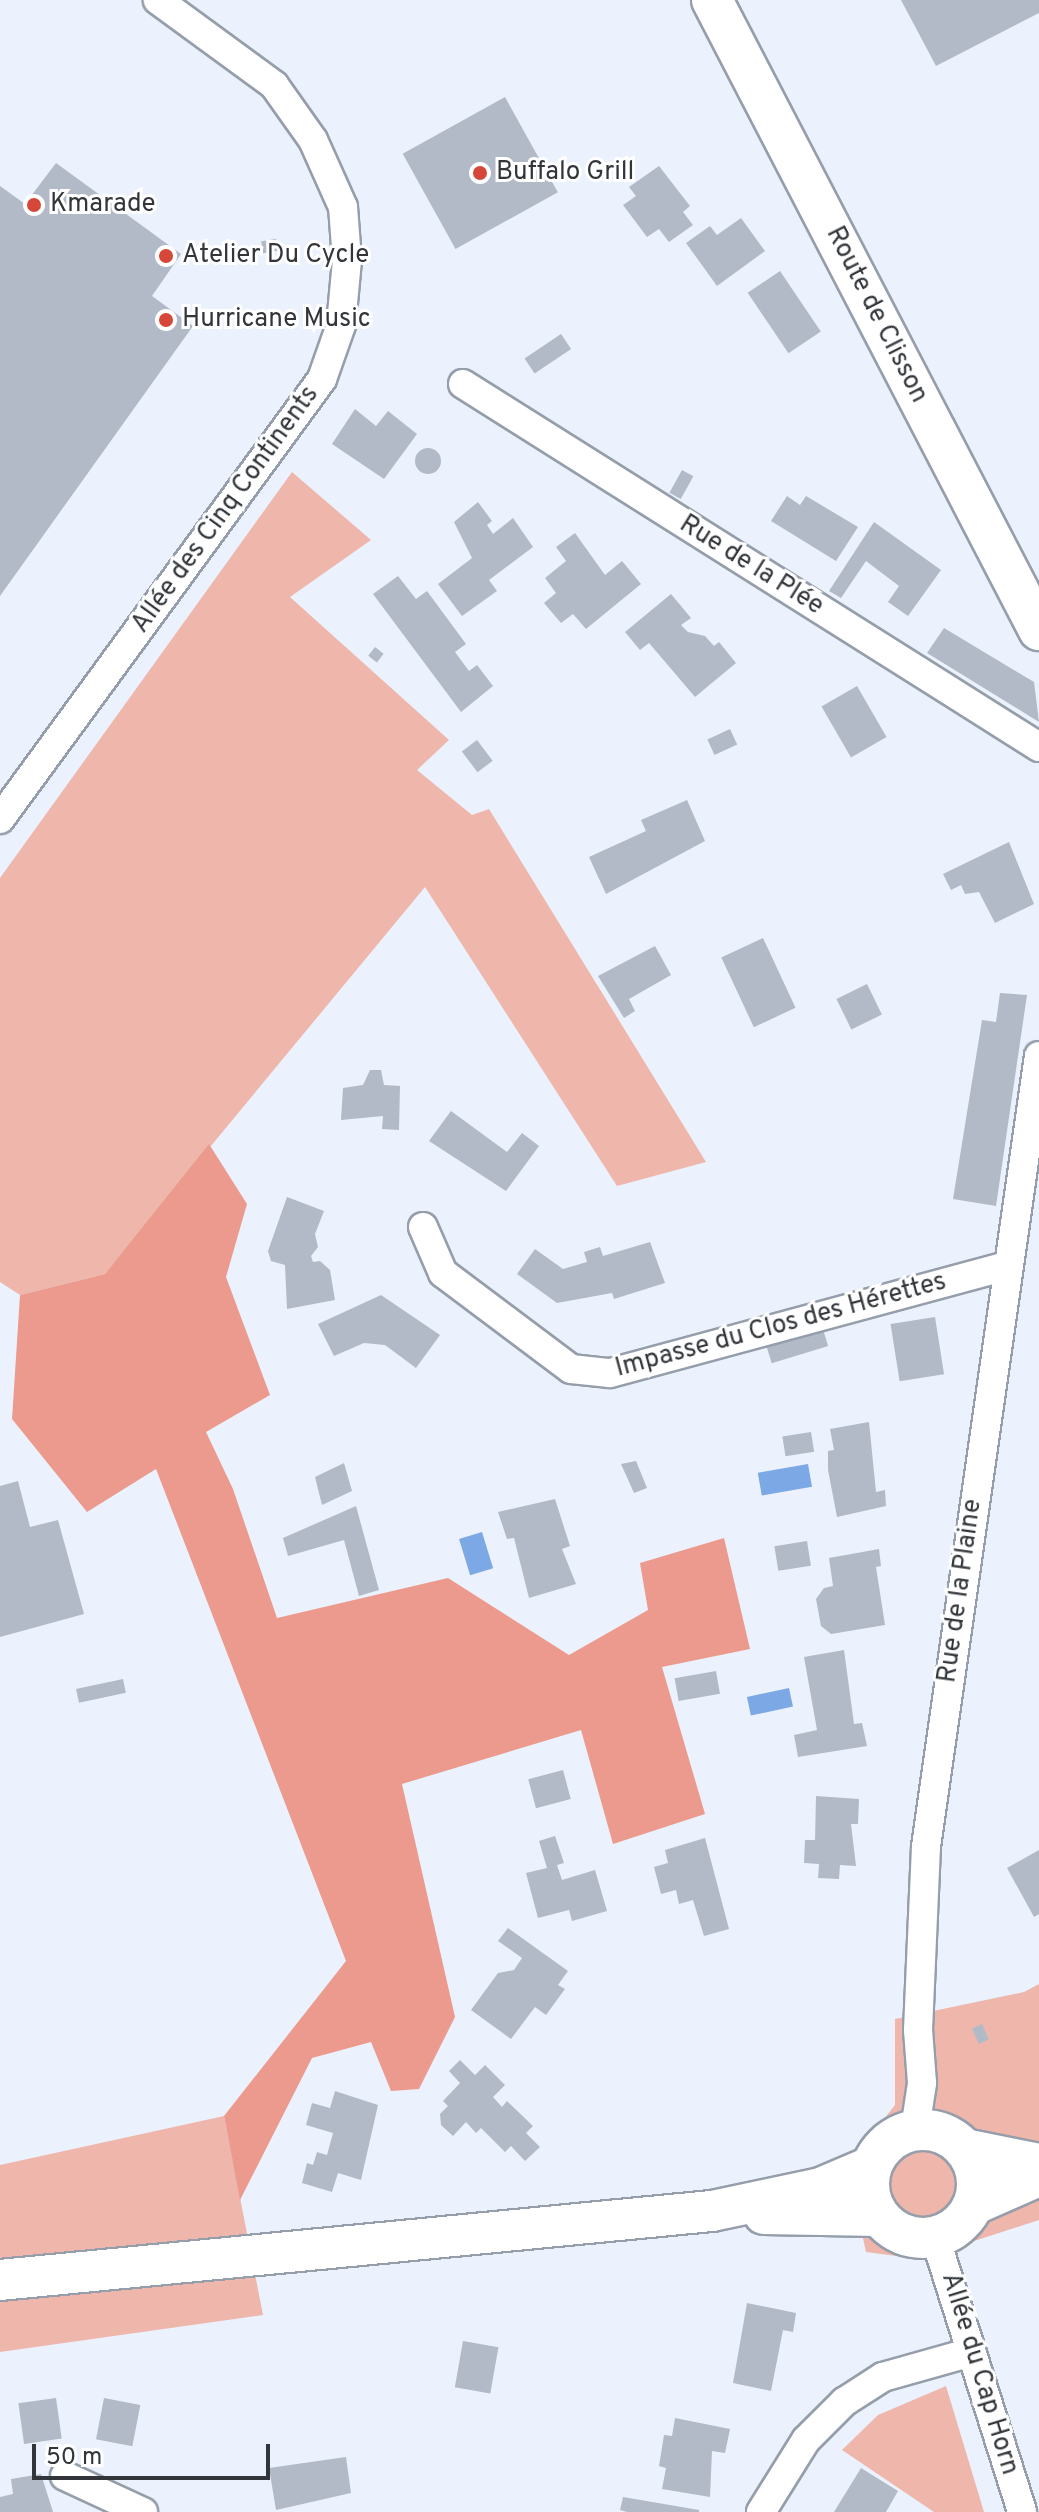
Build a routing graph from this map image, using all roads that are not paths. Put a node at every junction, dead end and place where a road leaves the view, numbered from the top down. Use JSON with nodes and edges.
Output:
{"nodes":[{"id":1,"x":158,"y":0,"type":"edge"},
{"id":2,"x":712,"y":0,"type":"edge"},
{"id":3,"x":463,"y":384,"type":"dead end"},
{"id":4,"x":1039,"y":630,"type":"edge"},
{"id":5,"x":1039,"y":747,"type":"edge"},
{"id":6,"x":0,"y":819,"type":"edge"},
{"id":7,"x":1039,"y":1056,"type":"edge"},
{"id":8,"x":423,"y":1227,"type":"dead end"},
{"id":9,"x":1007,"y":1266,"type":"junction"},
{"id":10,"x":915,"y":2129,"type":"junction"},
{"id":11,"x":965,"y":2149,"type":"junction"},
{"id":12,"x":1039,"y":2164,"type":"edge"},
{"id":13,"x":870,"y":2167,"type":"junction"},
{"id":14,"x":1039,"y":2176,"type":"edge"},
{"id":15,"x":973,"y":2205,"type":"junction"},
{"id":16,"x":712,"y":2211,"type":"junction"},
{"id":17,"x":879,"y":2216,"type":"junction"},
{"id":18,"x":935,"y":2237,"type":"junction"},
{"id":19,"x":0,"y":2280,"type":"edge"},
{"id":20,"x":972,"y":2352,"type":"junction"},
{"id":21,"x":65,"y":2476,"type":"dead end"},
{"id":22,"x":143,"y":2512,"type":"edge"},
{"id":23,"x":761,"y":2512,"type":"edge"},
{"id":24,"x":1022,"y":2512,"type":"edge"}],
"edges":[{"from":1,"to":6,"type":"street","name":"Allée des Cinq Continents"},
{"from":2,"to":4,"type":"main road","name":"Route de Clisson"},
{"from":3,"to":5,"type":"street","name":"Rue de la Plée"},
{"from":7,"to":9,"type":"street","name":"Rue de la Plaine"},
{"from":8,"to":9,"type":"street","name":"Impasse du Clos des Hérettes"},
{"from":9,"to":10,"type":"street","name":"Rue de la Plaine"},
{"from":10,"to":11,"type":"main road"},
{"from":10,"to":13,"type":"main road"},
{"from":11,"to":12,"type":"main road"},
{"from":11,"to":15,"type":"main road"},
{"from":13,"to":16,"type":"main road"},
{"from":13,"to":17,"type":"main road"},
{"from":14,"to":15,"type":"main road"},
{"from":15,"to":18,"type":"main road"},
{"from":16,"to":17,"type":"main road"},
{"from":16,"to":19,"type":"main road"},
{"from":17,"to":18,"type":"main road"},
{"from":18,"to":20,"type":"street","name":"Allée du Cap Horn"},
{"from":20,"to":23,"type":"street"},
{"from":20,"to":24,"type":"street","name":"Allée du Cap Horn"},
{"from":21,"to":22,"type":"street"}]}
